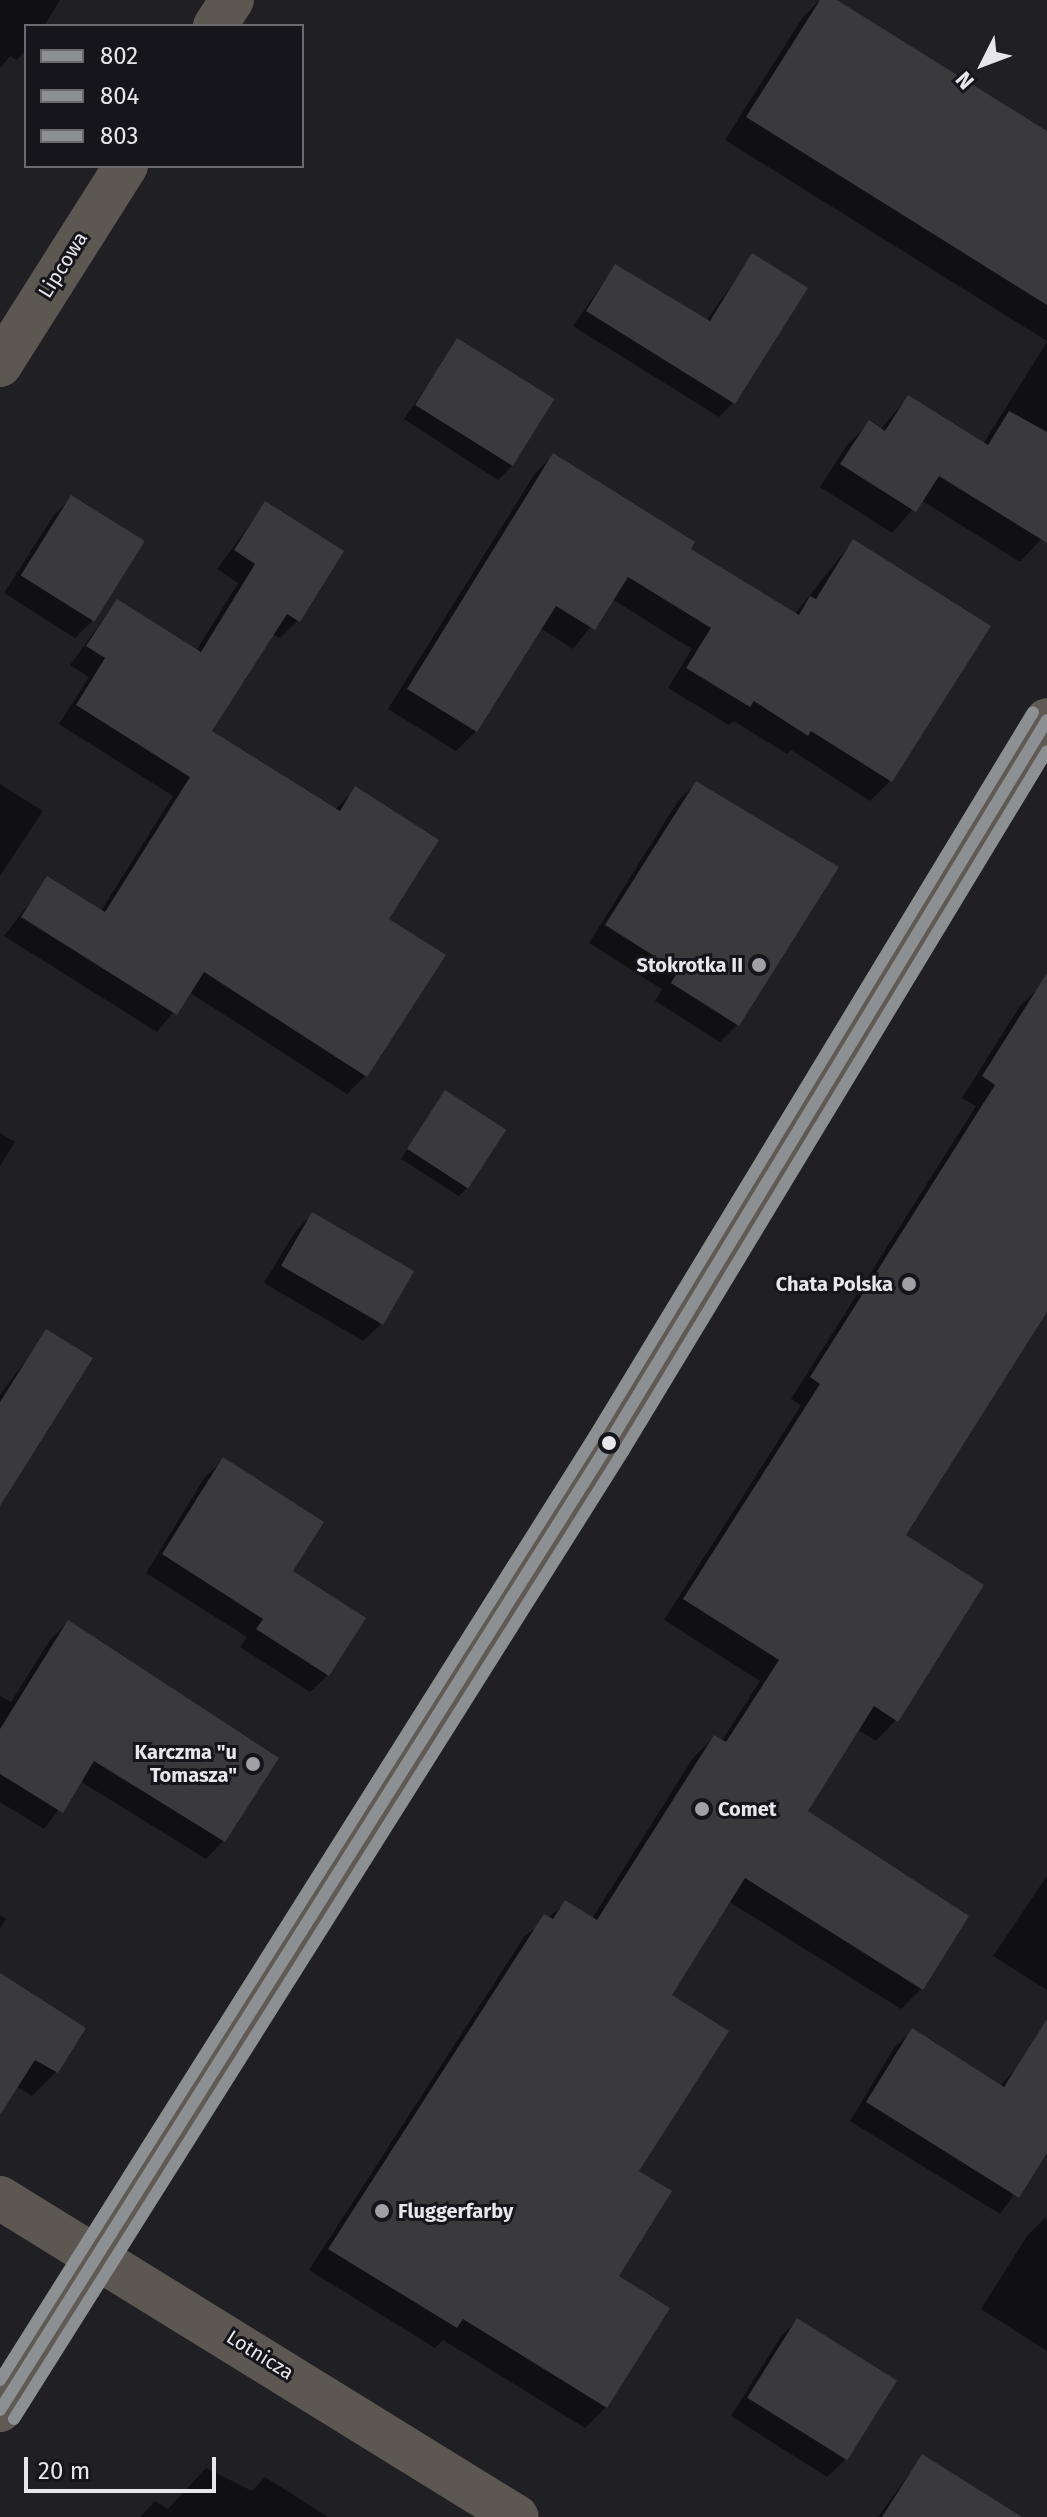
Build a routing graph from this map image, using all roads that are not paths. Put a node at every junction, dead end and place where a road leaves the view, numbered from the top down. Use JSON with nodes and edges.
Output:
{"nodes":[{"id":1,"x":232,"y":0,"type":"edge"},
{"id":2,"x":216,"y":24,"type":"edge"},
{"id":3,"x":125,"y":168,"type":"edge"},
{"id":4,"x":0,"y":365,"type":"edge"},
{"id":5,"x":1047,"y":720,"type":"edge"},
{"id":6,"x":0,"y":2198,"type":"edge"},
{"id":7,"x":95,"y":2258,"type":"junction"},
{"id":8,"x":0,"y":2410,"type":"edge"},
{"id":9,"x":517,"y":2517,"type":"edge"}],
"edges":[{"from":1,"to":2,"type":"street"},
{"from":3,"to":4,"type":"street","name":"Lipcowa"},
{"from":5,"to":7,"type":"street"},
{"from":6,"to":7,"type":"street","name":"Lotnicza"},
{"from":7,"to":8,"type":"street"},
{"from":7,"to":9,"type":"street","name":"Lotnicza"}]}
